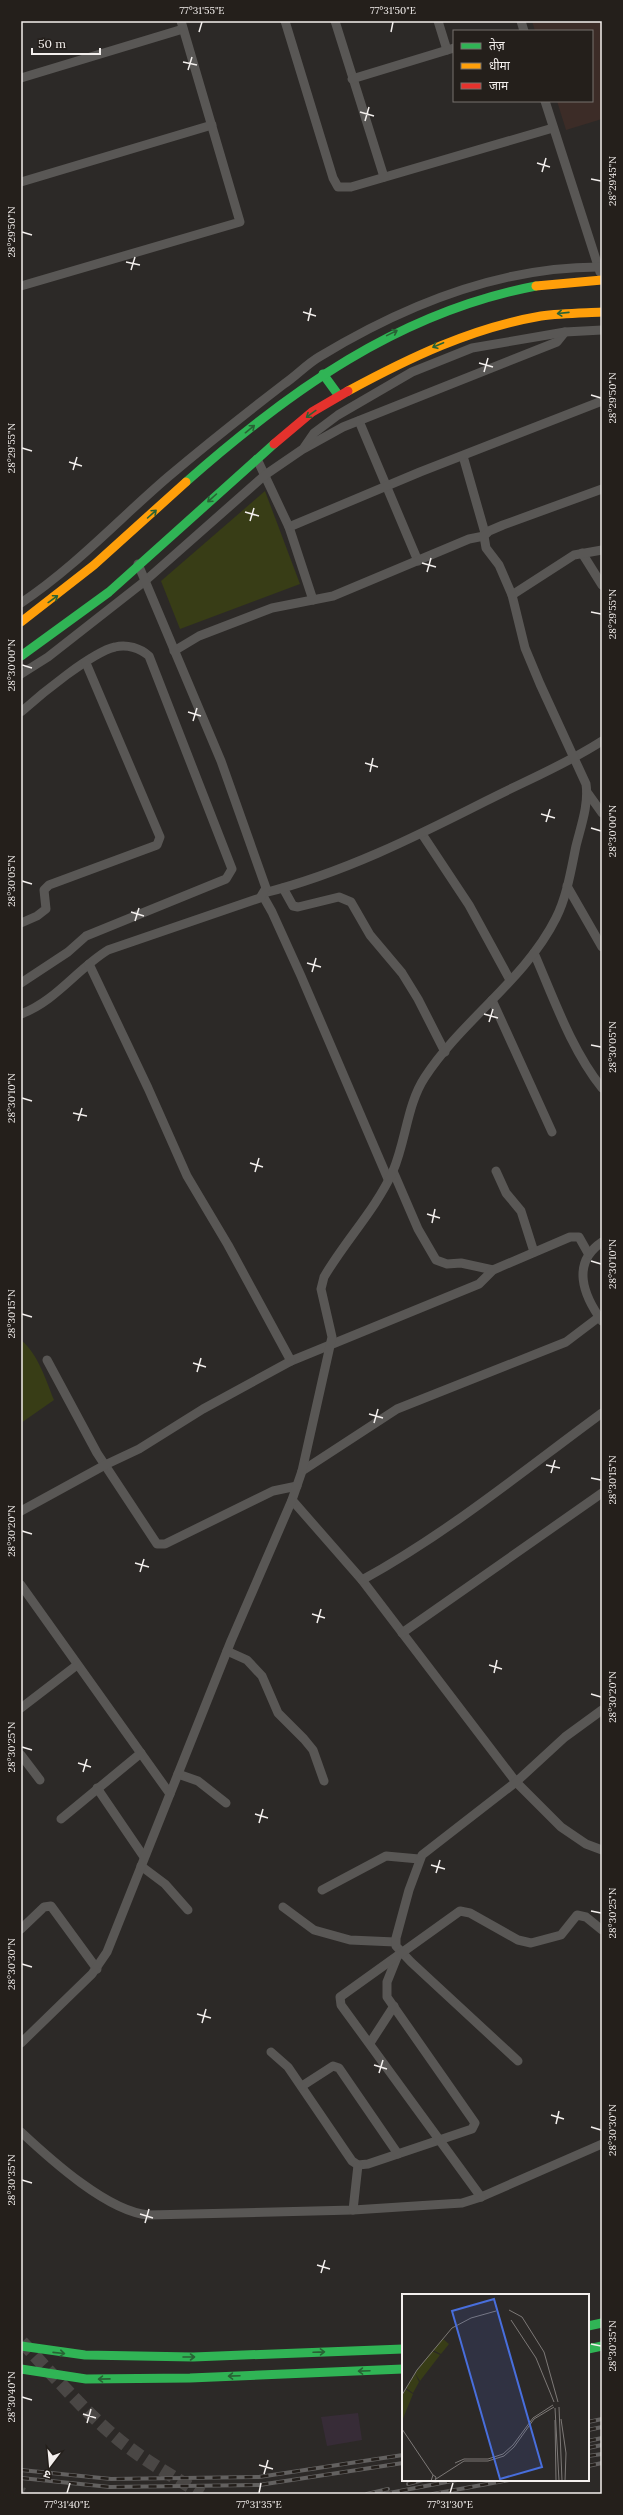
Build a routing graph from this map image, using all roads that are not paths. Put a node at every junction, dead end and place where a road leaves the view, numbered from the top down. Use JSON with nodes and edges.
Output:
{"nodes":[{"id":1,"x":285,"y":21,"type":"edge"},
{"id":2,"x":335,"y":21,"type":"edge"},
{"id":3,"x":438,"y":21,"type":"edge"},
{"id":4,"x":182,"y":25,"type":"edge"},
{"id":5,"x":451,"y":49,"type":"edge"},
{"id":6,"x":21,"y":78,"type":"edge"},
{"id":7,"x":352,"y":79,"type":"junction"},
{"id":8,"x":545,"y":102,"type":"edge"},
{"id":9,"x":212,"y":125,"type":"junction"},
{"id":10,"x":553,"y":128,"type":"junction"},
{"id":11,"x":384,"y":177,"type":"junction"},
{"id":12,"x":21,"y":182,"type":"edge"},
{"id":13,"x":600,"y":267,"type":"edge"},
{"id":14,"x":602,"y":279,"type":"edge"},
{"id":15,"x":484,"y":284,"type":"junction"},
{"id":16,"x":21,"y":286,"type":"edge"},
{"id":17,"x":486,"y":296,"type":"junction"},
{"id":18,"x":602,"y":312,"type":"edge"},
{"id":19,"x":602,"y":330,"type":"edge"},
{"id":20,"x":565,"y":332,"type":"junction"},
{"id":21,"x":323,"y":374,"type":"junction"},
{"id":22,"x":339,"y":396,"type":"junction"},
{"id":23,"x":330,"y":402,"type":"junction"},
{"id":24,"x":602,"y":402,"type":"edge"},
{"id":25,"x":338,"y":415,"type":"junction"},
{"id":26,"x":358,"y":421,"type":"junction"},
{"id":27,"x":343,"y":427,"type":"junction"},
{"id":28,"x":303,"y":449,"type":"junction"},
{"id":29,"x":463,"y":456,"type":"junction"},
{"id":30,"x":257,"y":459,"type":"junction"},
{"id":31,"x":265,"y":474,"type":"junction"},
{"id":32,"x":387,"y":487,"type":"junction"},
{"id":33,"x":602,"y":489,"type":"edge"},
{"id":34,"x":289,"y":527,"type":"junction"},
{"id":35,"x":484,"y":535,"type":"junction"},
{"id":36,"x":602,"y":550,"type":"edge"},
{"id":37,"x":582,"y":553,"type":"junction"},
{"id":38,"x":418,"y":561,"type":"junction"},
{"id":39,"x":138,"y":564,"type":"junction"},
{"id":40,"x":145,"y":581,"type":"junction"},
{"id":41,"x":602,"y":585,"type":"edge"},
{"id":42,"x":512,"y":595,"type":"junction"},
{"id":43,"x":313,"y":600,"type":"junction"},
{"id":44,"x":21,"y":603,"type":"edge"},
{"id":45,"x":21,"y":622,"type":"edge"},
{"id":46,"x":174,"y":651,"type":"junction"},
{"id":47,"x":21,"y":656,"type":"edge"},
{"id":48,"x":86,"y":663,"type":"junction"},
{"id":49,"x":21,"y":674,"type":"edge"},
{"id":50,"x":21,"y":712,"type":"edge"},
{"id":51,"x":602,"y":740,"type":"edge"},
{"id":52,"x":576,"y":758,"type":"junction"},
{"id":53,"x":588,"y":792,"type":"junction"},
{"id":54,"x":602,"y":813,"type":"edge"},
{"id":55,"x":422,"y":834,"type":"junction"},
{"id":56,"x":567,"y":886,"type":"junction"},
{"id":57,"x":283,"y":888,"type":"junction"},
{"id":58,"x":264,"y":894,"type":"junction"},
{"id":59,"x":21,"y":923,"type":"edge"},
{"id":60,"x":602,"y":947,"type":"edge"},
{"id":61,"x":534,"y":953,"type":"junction"},
{"id":62,"x":88,"y":964,"type":"junction"},
{"id":63,"x":510,"y":980,"type":"junction"},
{"id":64,"x":21,"y":983,"type":"edge"},
{"id":65,"x":492,"y":1000,"type":"junction"},
{"id":66,"x":21,"y":1014,"type":"edge"},
{"id":67,"x":445,"y":1052,"type":"junction"},
{"id":68,"x":602,"y":1088,"type":"edge"},
{"id":69,"x":552,"y":1132,"type":"dead end"},
{"id":70,"x":496,"y":1171,"type":"dead end"},
{"id":71,"x":390,"y":1175,"type":"junction"},
{"id":72,"x":602,"y":1242,"type":"edge"},
{"id":73,"x":534,"y":1252,"type":"junction"},
{"id":74,"x":588,"y":1253,"type":"junction"},
{"id":75,"x":493,"y":1270,"type":"junction"},
{"id":76,"x":601,"y":1319,"type":"edge"},
{"id":77,"x":331,"y":1345,"type":"junction"},
{"id":78,"x":47,"y":1360,"type":"dead end"},
{"id":79,"x":291,"y":1361,"type":"junction"},
{"id":80,"x":602,"y":1413,"type":"edge"},
{"id":81,"x":105,"y":1465,"type":"junction"},
{"id":82,"x":302,"y":1471,"type":"junction"},
{"id":83,"x":297,"y":1486,"type":"junction"},
{"id":84,"x":602,"y":1493,"type":"edge"},
{"id":85,"x":292,"y":1500,"type":"junction"},
{"id":86,"x":21,"y":1511,"type":"edge"},
{"id":87,"x":362,"y":1580,"type":"junction"},
{"id":88,"x":21,"y":1585,"type":"edge"},
{"id":89,"x":402,"y":1633,"type":"junction"},
{"id":90,"x":227,"y":1651,"type":"junction"},
{"id":91,"x":76,"y":1665,"type":"junction"},
{"id":92,"x":21,"y":1708,"type":"edge"},
{"id":93,"x":602,"y":1710,"type":"edge"},
{"id":94,"x":141,"y":1753,"type":"junction"},
{"id":95,"x":21,"y":1755,"type":"edge"},
{"id":96,"x":178,"y":1774,"type":"junction"},
{"id":97,"x":40,"y":1780,"type":"dead end"},
{"id":98,"x":324,"y":1781,"type":"dead end"},
{"id":99,"x":516,"y":1782,"type":"junction"},
{"id":100,"x":97,"y":1788,"type":"junction"},
{"id":101,"x":170,"y":1794,"type":"junction"},
{"id":102,"x":226,"y":1803,"type":"dead end"},
{"id":103,"x":61,"y":1819,"type":"dead end"},
{"id":104,"x":602,"y":1850,"type":"edge"},
{"id":105,"x":419,"y":1859,"type":"junction"},
{"id":106,"x":142,"y":1862,"type":"junction"},
{"id":107,"x":322,"y":1890,"type":"dead end"},
{"id":108,"x":283,"y":1907,"type":"dead end"},
{"id":109,"x":188,"y":1910,"type":"dead end"},
{"id":110,"x":21,"y":1929,"type":"edge"},
{"id":111,"x":602,"y":1930,"type":"edge"},
{"id":112,"x":395,"y":1942,"type":"junction"},
{"id":113,"x":400,"y":1955,"type":"junction"},
{"id":114,"x":97,"y":1969,"type":"junction"},
{"id":115,"x":394,"y":2006,"type":"junction"},
{"id":116,"x":21,"y":2043,"type":"edge"},
{"id":117,"x":370,"y":2044,"type":"junction"},
{"id":118,"x":271,"y":2052,"type":"dead end"},
{"id":119,"x":518,"y":2061,"type":"dead end"},
{"id":120,"x":302,"y":2086,"type":"junction"},
{"id":121,"x":21,"y":2132,"type":"edge"},
{"id":122,"x":439,"y":2139,"type":"junction"},
{"id":123,"x":602,"y":2144,"type":"edge"},
{"id":124,"x":398,"y":2154,"type":"junction"},
{"id":125,"x":358,"y":2165,"type":"junction"},
{"id":126,"x":482,"y":2198,"type":"junction"},
{"id":127,"x":353,"y":2210,"type":"junction"},
{"id":128,"x":602,"y":2323,"type":"edge"},
{"id":129,"x":589,"y":2326,"type":"edge"},
{"id":130,"x":21,"y":2346,"type":"edge"},
{"id":131,"x":602,"y":2346,"type":"edge"},
{"id":132,"x":402,"y":2348,"type":"edge"},
{"id":133,"x":589,"y":2349,"type":"edge"},
{"id":134,"x":21,"y":2369,"type":"edge"},
{"id":135,"x":402,"y":2369,"type":"edge"}],
"edges":[{"from":1,"to":11,"type":"street"},
{"from":2,"to":7,"type":"street"},
{"from":3,"to":5,"type":"street"},
{"from":4,"to":6,"type":"street"},
{"from":4,"to":9,"type":"street"},
{"from":5,"to":7,"type":"street"},
{"from":7,"to":11,"type":"street"},
{"from":8,"to":10,"type":"street"},
{"from":9,"to":12,"type":"street"},
{"from":9,"to":16,"type":"street"},
{"from":10,"to":11,"type":"street"},
{"from":10,"to":13,"type":"street"},
{"from":13,"to":14,"type":"street"},
{"from":13,"to":15,"type":"street"},
{"from":14,"to":17,"type":"street"},
{"from":15,"to":17,"type":"street"},
{"from":15,"to":44,"type":"street"},
{"from":21,"to":17,"type":"street","one_way":true},
{"from":18,"to":22,"type":"street","one_way":true},
{"from":19,"to":20,"type":"street"},
{"from":20,"to":25,"type":"street"},
{"from":20,"to":26,"type":"street"},
{"from":21,"to":22,"type":"street"},
{"from":45,"to":21,"type":"street","one_way":true},
{"from":22,"to":23,"type":"street"},
{"from":23,"to":25,"type":"street"},
{"from":23,"to":30,"type":"street","one_way":true},
{"from":24,"to":29,"type":"street"},
{"from":25,"to":27,"type":"street"},
{"from":25,"to":28,"type":"street"},
{"from":26,"to":27,"type":"street"},
{"from":26,"to":32,"type":"street"},
{"from":27,"to":28,"type":"street"},
{"from":28,"to":31,"type":"street"},
{"from":29,"to":32,"type":"street"},
{"from":29,"to":35,"type":"street"},
{"from":30,"to":31,"type":"street"},
{"from":30,"to":39,"type":"street","one_way":true},
{"from":31,"to":34,"type":"street"},
{"from":31,"to":40,"type":"street"},
{"from":32,"to":34,"type":"street"},
{"from":32,"to":38,"type":"street"},
{"from":33,"to":35,"type":"street"},
{"from":34,"to":43,"type":"street"},
{"from":35,"to":38,"type":"street"},
{"from":35,"to":42,"type":"street"},
{"from":36,"to":37,"type":"street"},
{"from":37,"to":41,"type":"street"},
{"from":37,"to":42,"type":"street"},
{"from":38,"to":43,"type":"street"},
{"from":39,"to":40,"type":"street"},
{"from":39,"to":47,"type":"street"},
{"from":40,"to":46,"type":"street"},
{"from":40,"to":49,"type":"street"},
{"from":42,"to":52,"type":"street"},
{"from":43,"to":46,"type":"street"},
{"from":46,"to":58,"type":"street"},
{"from":48,"to":50,"type":"street"},
{"from":48,"to":59,"type":"street"},
{"from":48,"to":64,"type":"street"},
{"from":51,"to":52,"type":"street"},
{"from":52,"to":53,"type":"street"},
{"from":52,"to":55,"type":"street"},
{"from":53,"to":54,"type":"street"},
{"from":53,"to":56,"type":"street"},
{"from":55,"to":57,"type":"street"},
{"from":55,"to":63,"type":"street"},
{"from":56,"to":60,"type":"street"},
{"from":56,"to":61,"type":"street"},
{"from":57,"to":58,"type":"street"},
{"from":57,"to":67,"type":"street"},
{"from":58,"to":62,"type":"street"},
{"from":58,"to":71,"type":"street"},
{"from":61,"to":63,"type":"street"},
{"from":61,"to":68,"type":"street"},
{"from":62,"to":66,"type":"street"},
{"from":62,"to":79,"type":"street"},
{"from":63,"to":65,"type":"street"},
{"from":65,"to":67,"type":"street"},
{"from":65,"to":69,"type":"street"},
{"from":67,"to":71,"type":"street"},
{"from":70,"to":73,"type":"street"},
{"from":71,"to":75,"type":"street"},
{"from":71,"to":77,"type":"street"},
{"from":72,"to":74,"type":"street"},
{"from":73,"to":74,"type":"street"},
{"from":73,"to":75,"type":"street"},
{"from":74,"to":76,"type":"street"},
{"from":75,"to":77,"type":"street"},
{"from":76,"to":82,"type":"street"},
{"from":77,"to":79,"type":"street"},
{"from":77,"to":82,"type":"street"},
{"from":78,"to":81,"type":"street"},
{"from":79,"to":81,"type":"street"},
{"from":80,"to":87,"type":"street"},
{"from":81,"to":83,"type":"street"},
{"from":81,"to":86,"type":"street"},
{"from":82,"to":83,"type":"street"},
{"from":83,"to":85,"type":"street"},
{"from":84,"to":89,"type":"street"},
{"from":85,"to":87,"type":"street"},
{"from":85,"to":90,"type":"street"},
{"from":87,"to":89,"type":"street"},
{"from":88,"to":91,"type":"street"},
{"from":89,"to":99,"type":"street"},
{"from":90,"to":96,"type":"street"},
{"from":90,"to":98,"type":"street"},
{"from":91,"to":92,"type":"street"},
{"from":91,"to":94,"type":"street"},
{"from":93,"to":99,"type":"street"},
{"from":94,"to":100,"type":"street"},
{"from":94,"to":101,"type":"street"},
{"from":95,"to":97,"type":"street"},
{"from":96,"to":101,"type":"street"},
{"from":96,"to":102,"type":"street"},
{"from":99,"to":104,"type":"street"},
{"from":99,"to":105,"type":"street"},
{"from":100,"to":103,"type":"street"},
{"from":100,"to":106,"type":"street"},
{"from":101,"to":106,"type":"street"},
{"from":105,"to":107,"type":"street"},
{"from":105,"to":112,"type":"street"},
{"from":106,"to":109,"type":"street"},
{"from":106,"to":114,"type":"street"},
{"from":108,"to":112,"type":"street"},
{"from":110,"to":114,"type":"street"},
{"from":111,"to":113,"type":"street"},
{"from":112,"to":113,"type":"street"},
{"from":113,"to":115,"type":"street"},
{"from":113,"to":117,"type":"street"},
{"from":113,"to":119,"type":"street"},
{"from":114,"to":116,"type":"street"},
{"from":115,"to":117,"type":"street"},
{"from":115,"to":122,"type":"street"},
{"from":117,"to":122,"type":"street"},
{"from":118,"to":120,"type":"street"},
{"from":120,"to":124,"type":"street"},
{"from":120,"to":125,"type":"street"},
{"from":121,"to":127,"type":"street"},
{"from":122,"to":124,"type":"street"},
{"from":122,"to":126,"type":"street"},
{"from":123,"to":126,"type":"street"},
{"from":124,"to":125,"type":"street"},
{"from":125,"to":127,"type":"street"},
{"from":126,"to":127,"type":"street"},
{"from":128,"to":129,"type":"street"},
{"from":130,"to":132,"type":"street","one_way":true},
{"from":131,"to":133,"type":"street"},
{"from":135,"to":134,"type":"street","one_way":true}]}
